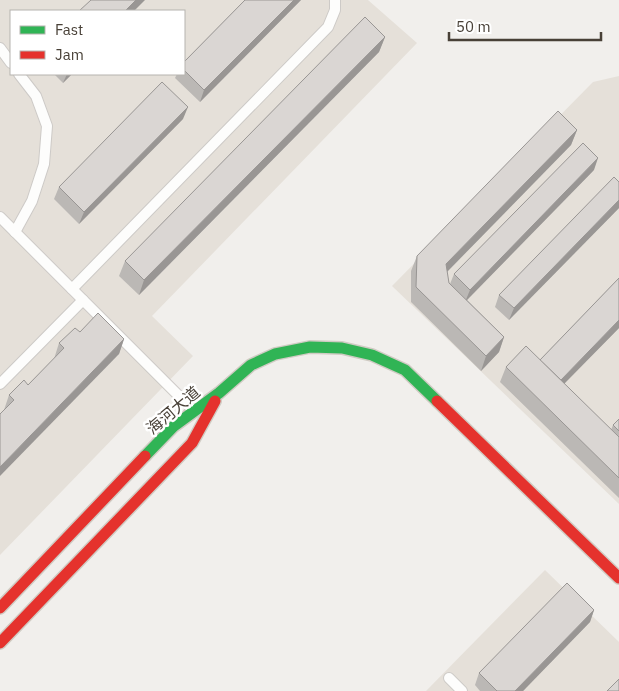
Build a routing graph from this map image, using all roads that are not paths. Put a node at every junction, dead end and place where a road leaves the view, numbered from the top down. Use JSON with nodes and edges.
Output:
{"nodes":[{"id":1,"x":335,"y":0,"type":"edge"},
{"id":2,"x":0,"y":48,"type":"edge"},
{"id":3,"x":10,"y":62,"type":"edge"},
{"id":4,"x":20,"y":75,"type":"edge"},
{"id":5,"x":0,"y":217,"type":"edge"},
{"id":6,"x":15,"y":232,"type":"junction"},
{"id":7,"x":72,"y":289,"type":"junction"},
{"id":8,"x":83,"y":300,"type":"junction"},
{"id":9,"x":0,"y":384,"type":"edge"},
{"id":10,"x":219,"y":393,"type":"junction"},
{"id":11,"x":195,"y":411,"type":"junction"},
{"id":12,"x":619,"y":578,"type":"edge"},
{"id":13,"x":0,"y":608,"type":"edge"},
{"id":14,"x":0,"y":643,"type":"edge"},
{"id":15,"x":449,"y":678,"type":"dead end"},
{"id":16,"x":462,"y":691,"type":"edge"}],
"edges":[{"from":1,"to":7,"type":"lane"},
{"from":2,"to":3,"type":"lane"},
{"from":4,"to":6,"type":"lane"},
{"from":5,"to":6,"type":"lane"},
{"from":6,"to":7,"type":"lane"},
{"from":7,"to":8,"type":"lane"},
{"from":8,"to":9,"type":"lane"},
{"from":8,"to":11,"type":"lane"},
{"from":10,"to":11,"type":"street","name":"海河大道"},
{"from":10,"to":12,"type":"street"},
{"from":10,"to":14,"type":"street","name":"海河大道"},
{"from":11,"to":13,"type":"street","name":"海河大道"},
{"from":15,"to":16,"type":"lane"}]}
